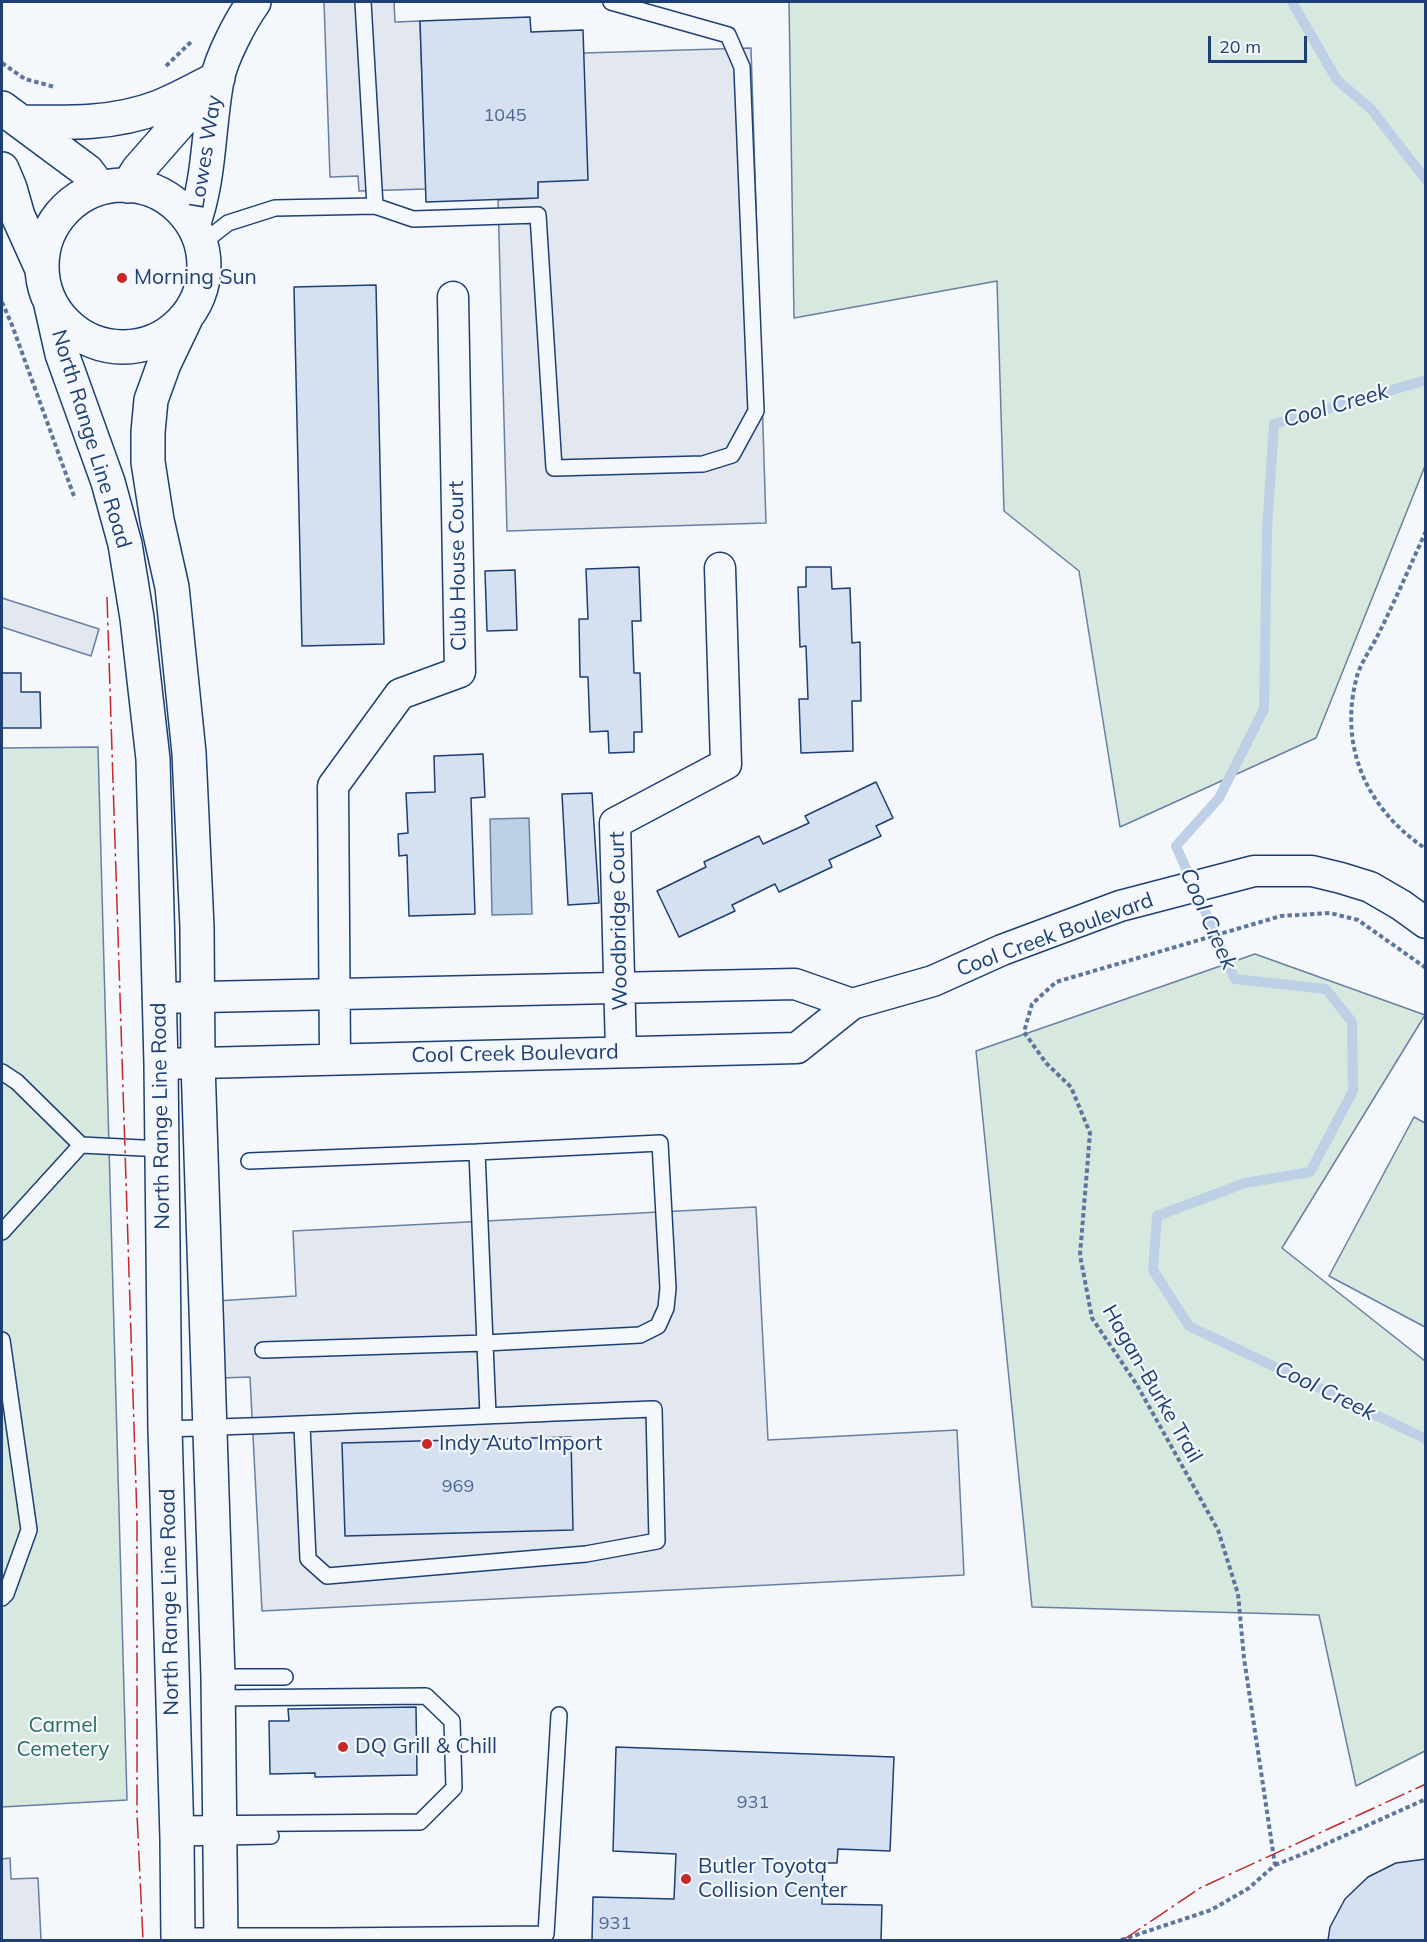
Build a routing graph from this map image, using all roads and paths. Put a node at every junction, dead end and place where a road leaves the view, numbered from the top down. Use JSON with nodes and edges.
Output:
{"nodes":[{"id":1,"x":254,"y":2,"type":"edge"},
{"id":2,"x":363,"y":2,"type":"edge"},
{"id":3,"x":611,"y":2,"type":"edge"},
{"id":4,"x":196,"y":38,"type":"dead end"},
{"id":5,"x":2,"y":63,"type":"edge"},
{"id":6,"x":156,"y":70,"type":"dead end"},
{"id":7,"x":218,"y":78,"type":"junction"},
{"id":8,"x":66,"y":89,"type":"dead end"},
{"id":9,"x":12,"y":115,"type":"edge"},
{"id":10,"x":2,"y":169,"type":"edge"},
{"id":11,"x":113,"y":187,"type":"junction"},
{"id":12,"x":375,"y":206,"type":"junction"},
{"id":13,"x":197,"y":234,"type":"junction"},
{"id":14,"x":42,"y":267,"type":"junction"},
{"id":15,"x":453,"y":297,"type":"dead end"},
{"id":16,"x":2,"y":302,"type":"edge"},
{"id":17,"x":51,"y":305,"type":"junction"},
{"id":18,"x":186,"y":318,"type":"junction"},
{"id":19,"x":78,"y":507,"type":"dead end"},
{"id":20,"x":1425,"y":531,"type":"edge"},
{"id":21,"x":720,"y":568,"type":"dead end"},
{"id":22,"x":1425,"y":849,"type":"edge"},
{"id":23,"x":1425,"y":923,"type":"edge"},
{"id":24,"x":1425,"y":968,"type":"edge"},
{"id":25,"x":618,"y":987,"type":"junction"},
{"id":26,"x":336,"y":993,"type":"junction"},
{"id":27,"x":158,"y":998,"type":"junction"},
{"id":28,"x":197,"y":998,"type":"junction"},
{"id":29,"x":852,"y":1004,"type":"junction"},
{"id":30,"x":621,"y":1052,"type":"junction"},
{"id":31,"x":335,"y":1059,"type":"junction"},
{"id":32,"x":198,"y":1063,"type":"junction"},
{"id":33,"x":161,"y":1064,"type":"junction"},
{"id":34,"x":2,"y":1072,"type":"edge"},
{"id":35,"x":81,"y":1145,"type":"junction"},
{"id":36,"x":163,"y":1149,"type":"junction"},
{"id":37,"x":477,"y":1152,"type":"junction"},
{"id":38,"x":249,"y":1161,"type":"dead end"},
{"id":39,"x":2,"y":1232,"type":"edge"},
{"id":40,"x":2,"y":1340,"type":"edge"},
{"id":41,"x":484,"y":1343,"type":"junction"},
{"id":42,"x":263,"y":1350,"type":"dead end"},
{"id":43,"x":488,"y":1415,"type":"junction"},
{"id":44,"x":302,"y":1426,"type":"junction"},
{"id":45,"x":210,"y":1428,"type":"junction"},
{"id":46,"x":165,"y":1429,"type":"junction"},
{"id":47,"x":2,"y":1598,"type":"edge"},
{"id":48,"x":285,"y":1677,"type":"dead end"},
{"id":49,"x":218,"y":1688,"type":"junction"},
{"id":50,"x":559,"y":1715,"type":"dead end"},
{"id":51,"x":1425,"y":1799,"type":"edge"},
{"id":52,"x":220,"y":1830,"type":"junction"},
{"id":53,"x":177,"y":1831,"type":"junction"},
{"id":54,"x":271,"y":1836,"type":"dead end"},
{"id":55,"x":1275,"y":1865,"type":"junction"},
{"id":56,"x":178,"y":1938,"type":"edge"},
{"id":57,"x":221,"y":1938,"type":"edge"},
{"id":58,"x":330,"y":1938,"type":"edge"},
{"id":59,"x":1121,"y":1941,"type":"edge"}],
"edges":[{"from":1,"to":7,"type":"main road","name":"Lowes Way"},
{"from":2,"to":12,"type":"lane"},
{"from":3,"to":12,"type":"lane"},
{"from":4,"to":6,"type":"path"},
{"from":5,"to":8,"type":"path"},
{"from":7,"to":9,"type":"main road"},
{"from":7,"to":11,"type":"main road","name":"Lowes Way"},
{"from":7,"to":13,"type":"main road","name":"Lowes Way"},
{"from":9,"to":11,"type":"main road"},
{"from":10,"to":14,"type":"main road"},
{"from":11,"to":13,"type":"main road"},
{"from":11,"to":14,"type":"main road"},
{"from":12,"to":13,"type":"lane"},
{"from":13,"to":18,"type":"main road"},
{"from":14,"to":17,"type":"main road"},
{"from":15,"to":26,"type":"street","name":"Club House Court"},
{"from":16,"to":19,"type":"path"},
{"from":17,"to":18,"type":"main road"},
{"from":17,"to":27,"type":"main road","name":"North Range Line Road"},
{"from":18,"to":28,"type":"main road","name":"North Range Line Road"},
{"from":20,"to":22,"type":"path"},
{"from":21,"to":25,"type":"street","name":"Woodbridge Court"},
{"from":23,"to":29,"type":"street","name":"Cool Creek Boulevard"},
{"from":24,"to":55,"type":"path","name":"Hagan-Burke Trail"},
{"from":25,"to":26,"type":"street"},
{"from":25,"to":29,"type":"street"},
{"from":25,"to":30,"type":"street","name":"Woodbridge Court"},
{"from":26,"to":28,"type":"street"},
{"from":26,"to":31,"type":"street","name":"Club House Court"},
{"from":27,"to":28,"type":"street"},
{"from":27,"to":33,"type":"main road","name":"North Range Line Road"},
{"from":28,"to":32,"type":"main road","name":"North Range Line Road"},
{"from":29,"to":30,"type":"street","name":"Cool Creek Boulevard"},
{"from":30,"to":31,"type":"street","name":"Cool Creek Boulevard"},
{"from":31,"to":32,"type":"street","name":"Cool Creek Boulevard"},
{"from":32,"to":33,"type":"street","name":"Cool Creek Boulevard"},
{"from":32,"to":45,"type":"main road","name":"North Range Line Road"},
{"from":33,"to":36,"type":"main road","name":"North Range Line Road"},
{"from":34,"to":35,"type":"lane"},
{"from":35,"to":36,"type":"lane"},
{"from":35,"to":39,"type":"lane"},
{"from":36,"to":46,"type":"main road","name":"North Range Line Road"},
{"from":37,"to":38,"type":"lane"},
{"from":37,"to":41,"type":"lane"},
{"from":37,"to":41,"type":"lane"},
{"from":40,"to":47,"type":"lane"},
{"from":41,"to":42,"type":"lane"},
{"from":41,"to":43,"type":"lane"},
{"from":43,"to":44,"type":"lane"},
{"from":43,"to":44,"type":"lane"},
{"from":44,"to":45,"type":"lane"},
{"from":45,"to":46,"type":"lane"},
{"from":45,"to":49,"type":"main road","name":"North Range Line Road"},
{"from":46,"to":53,"type":"main road","name":"North Range Line Road"},
{"from":48,"to":49,"type":"lane"},
{"from":49,"to":52,"type":"main road","name":"North Range Line Road"},
{"from":49,"to":52,"type":"lane"},
{"from":50,"to":58,"type":"lane"},
{"from":51,"to":55,"type":"path"},
{"from":52,"to":53,"type":"lane"},
{"from":52,"to":54,"type":"lane"},
{"from":52,"to":57,"type":"main road","name":"North Range Line Road"},
{"from":53,"to":56,"type":"main road","name":"North Range Line Road"},
{"from":55,"to":59,"type":"path"},
{"from":56,"to":57,"type":"lane"},
{"from":57,"to":58,"type":"lane"}]}
